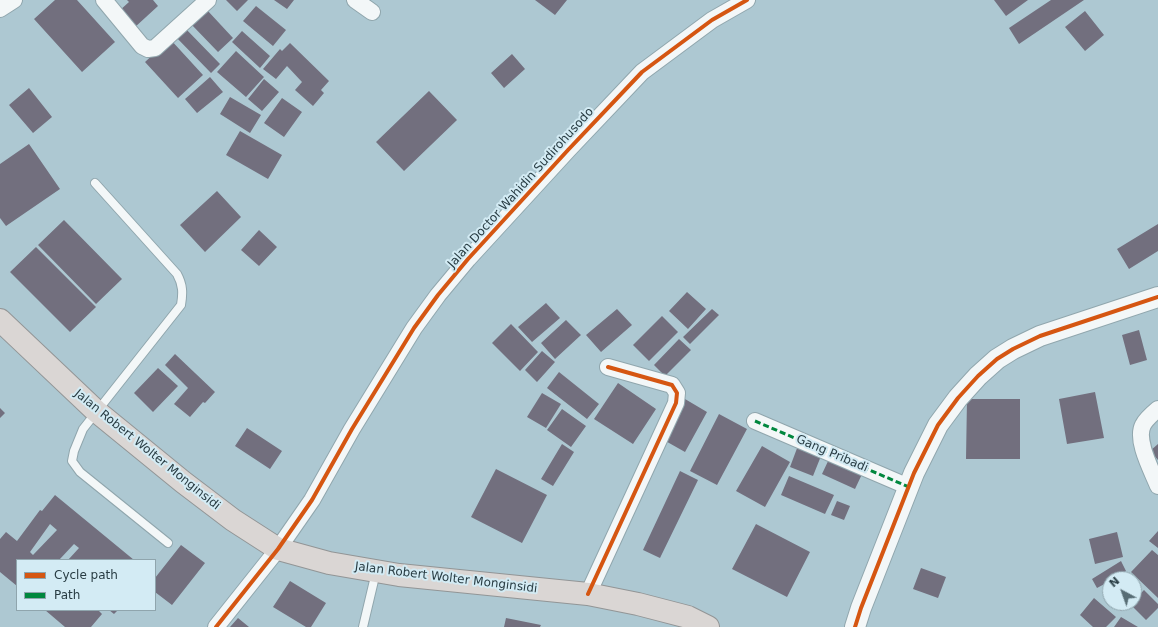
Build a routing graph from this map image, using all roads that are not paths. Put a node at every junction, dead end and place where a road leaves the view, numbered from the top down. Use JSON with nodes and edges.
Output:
{"nodes":[{"id":1,"x":14,"y":0,"type":"edge"},
{"id":2,"x":104,"y":0,"type":"edge"},
{"id":3,"x":208,"y":0,"type":"edge"},
{"id":4,"x":355,"y":0,"type":"edge"},
{"id":5,"x":747,"y":0,"type":"edge"},
{"id":6,"x":0,"y":9,"type":"edge"},
{"id":7,"x":372,"y":12,"type":"dead end"},
{"id":8,"x":95,"y":183,"type":"dead end"},
{"id":9,"x":1158,"y":297,"type":"edge"},
{"id":10,"x":0,"y":320,"type":"edge"},
{"id":11,"x":608,"y":367,"type":"dead end"},
{"id":12,"x":1158,"y":409,"type":"edge"},
{"id":13,"x":96,"y":411,"type":"junction"},
{"id":14,"x":755,"y":421,"type":"dead end"},
{"id":15,"x":1158,"y":486,"type":"edge"},
{"id":16,"x":909,"y":487,"type":"junction"},
{"id":17,"x":168,"y":543,"type":"dead end"},
{"id":18,"x":278,"y":550,"type":"junction"},
{"id":19,"x":376,"y":572,"type":"junction"},
{"id":20,"x":588,"y":594,"type":"junction"},
{"id":21,"x":216,"y":627,"type":"edge"},
{"id":22,"x":363,"y":627,"type":"edge"},
{"id":23,"x":708,"y":627,"type":"edge"},
{"id":24,"x":855,"y":627,"type":"edge"}],
"edges":[{"from":1,"to":6,"type":"street"},
{"from":2,"to":3,"type":"street"},
{"from":4,"to":7,"type":"street"},
{"from":5,"to":18,"type":"street","name":"Jalan Doctor Wahidin Sudirohusodo"},
{"from":8,"to":13,"type":"lane"},
{"from":9,"to":16,"type":"street"},
{"from":10,"to":13,"type":"highway","name":"Jalan Robert Wolter Monginsidi"},
{"from":11,"to":20,"type":"street"},
{"from":12,"to":15,"type":"street"},
{"from":13,"to":17,"type":"lane"},
{"from":13,"to":18,"type":"highway","name":"Jalan Robert Wolter Monginsidi"},
{"from":14,"to":16,"type":"street","name":"Gang Pribadi"},
{"from":16,"to":24,"type":"street"},
{"from":18,"to":19,"type":"highway","name":"Jalan Robert Wolter Monginsidi"},
{"from":18,"to":21,"type":"street","name":"Jalan Doctor Wahidin Sudirohusodo"},
{"from":19,"to":20,"type":"highway","name":"Jalan Robert Wolter Monginsidi"},
{"from":19,"to":22,"type":"lane"},
{"from":20,"to":23,"type":"highway","name":"Jalan Robert Wolter Monginsidi"}]}
